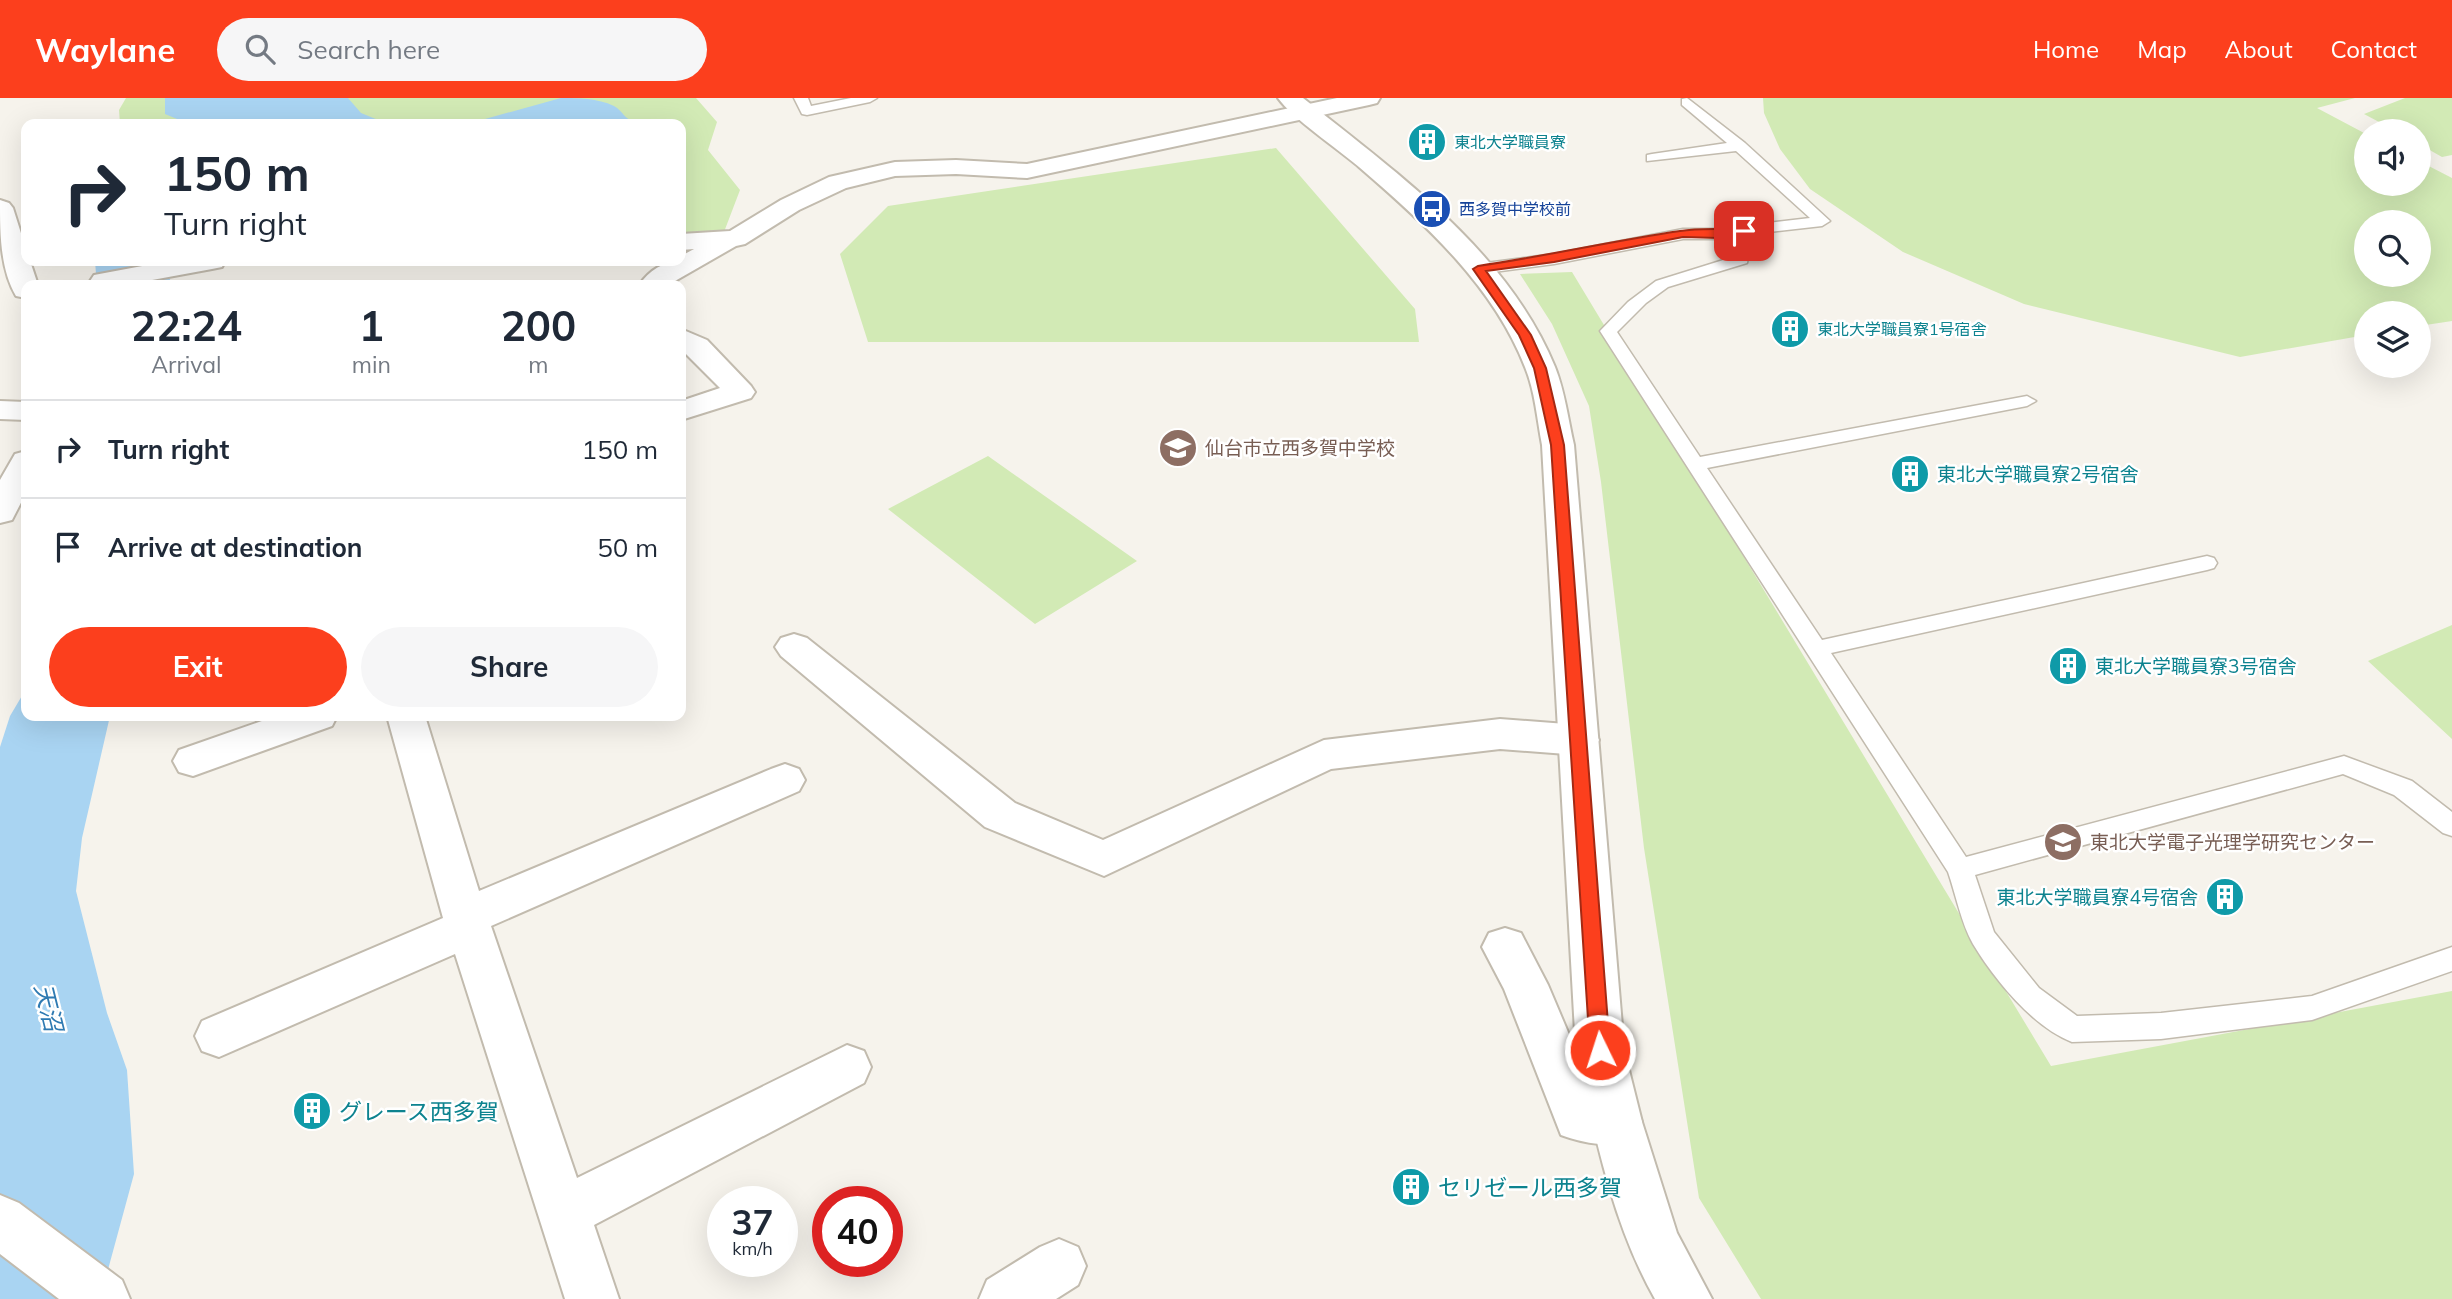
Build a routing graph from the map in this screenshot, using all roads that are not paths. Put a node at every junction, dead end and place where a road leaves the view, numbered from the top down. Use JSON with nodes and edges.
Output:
{"nodes":[{"id":1,"x":800,"y":98,"type":"edge"},
{"id":2,"x":870,"y":98,"type":"edge"},
{"id":3,"x":1369,"y":98,"type":"edge"},
{"id":4,"x":1687,"y":102,"type":"dead end"},
{"id":5,"x":1296,"y":104,"type":"edge"},
{"id":6,"x":1740,"y":146,"type":"junction"},
{"id":7,"x":1652,"y":158,"type":"dead end"},
{"id":8,"x":0,"y":208,"type":"edge"},
{"id":9,"x":1718,"y":234,"type":"junction"},
{"id":10,"x":736,"y":238,"type":"junction"},
{"id":11,"x":686,"y":242,"type":"edge"},
{"id":12,"x":686,"y":264,"type":"edge"},
{"id":13,"x":175,"y":266,"type":"edge"},
{"id":14,"x":681,"y":266,"type":"edge"},
{"id":15,"x":1478,"y":269,"type":"junction"},
{"id":16,"x":23,"y":280,"type":"edge"},
{"id":17,"x":109,"y":280,"type":"edge"},
{"id":18,"x":658,"y":280,"type":"edge"},
{"id":19,"x":686,"y":340,"type":"edge"},
{"id":20,"x":2027,"y":401,"type":"dead end"},
{"id":21,"x":686,"y":409,"type":"edge"},
{"id":22,"x":0,"y":410,"type":"edge"},
{"id":23,"x":21,"y":411,"type":"edge"},
{"id":24,"x":1695,"y":464,"type":"junction"},
{"id":25,"x":14,"y":473,"type":"edge"},
{"id":26,"x":0,"y":512,"type":"edge"},
{"id":27,"x":2207,"y":563,"type":"dead end"},
{"id":28,"x":794,"y":647,"type":"dead end"},
{"id":29,"x":1816,"y":649,"type":"junction"},
{"id":30,"x":304,"y":721,"type":"edge"},
{"id":31,"x":407,"y":721,"type":"edge"},
{"id":32,"x":1579,"y":740,"type":"junction"},
{"id":33,"x":193,"y":761,"type":"dead end"},
{"id":34,"x":785,"y":780,"type":"dead end"},
{"id":35,"x":2452,"y":826,"type":"edge"},
{"id":36,"x":1960,"y":869,"type":"junction"},
{"id":37,"x":467,"y":922,"type":"junction"},
{"id":38,"x":1505,"y":947,"type":"dead end"},
{"id":39,"x":2452,"y":959,"type":"edge"},
{"id":40,"x":219,"y":1036,"type":"dead end"},
{"id":41,"x":847,"y":1067,"type":"dead end"},
{"id":42,"x":1617,"y":1122,"type":"junction"},
{"id":43,"x":563,"y":1213,"type":"junction"},
{"id":44,"x":10,"y":1229,"type":"edge"},
{"id":45,"x":1059,"y":1266,"type":"dead end"},
{"id":46,"x":100,"y":1297,"type":"edge"},
{"id":47,"x":592,"y":1299,"type":"edge"},
{"id":48,"x":1006,"y":1299,"type":"edge"},
{"id":49,"x":1685,"y":1299,"type":"edge"}],
"edges":[{"from":1,"to":2,"type":"lane"},
{"from":3,"to":5,"type":"street"},
{"from":4,"to":6,"type":"lane"},
{"from":5,"to":10,"type":"street"},
{"from":5,"to":15,"type":"street"},
{"from":6,"to":7,"type":"lane"},
{"from":6,"to":9,"type":"lane"},
{"from":8,"to":16,"type":"street"},
{"from":9,"to":15,"type":"lane"},
{"from":9,"to":24,"type":"lane"},
{"from":10,"to":11,"type":"street"},
{"from":10,"to":12,"type":"street"},
{"from":13,"to":17,"type":"street"},
{"from":14,"to":18,"type":"street"},
{"from":15,"to":32,"type":"street"},
{"from":19,"to":21,"type":"street"},
{"from":20,"to":24,"type":"lane"},
{"from":22,"to":23,"type":"street"},
{"from":24,"to":29,"type":"lane"},
{"from":25,"to":26,"type":"street"},
{"from":27,"to":29,"type":"lane"},
{"from":28,"to":32,"type":"street"},
{"from":29,"to":36,"type":"lane"},
{"from":30,"to":33,"type":"street"},
{"from":31,"to":37,"type":"street"},
{"from":32,"to":42,"type":"street"},
{"from":34,"to":37,"type":"street"},
{"from":35,"to":36,"type":"lane"},
{"from":36,"to":39,"type":"lane"},
{"from":37,"to":40,"type":"street"},
{"from":37,"to":43,"type":"street"},
{"from":38,"to":42,"type":"street"},
{"from":41,"to":43,"type":"street"},
{"from":42,"to":49,"type":"street"},
{"from":43,"to":47,"type":"street"},
{"from":44,"to":46,"type":"street"},
{"from":45,"to":48,"type":"street"}]}
